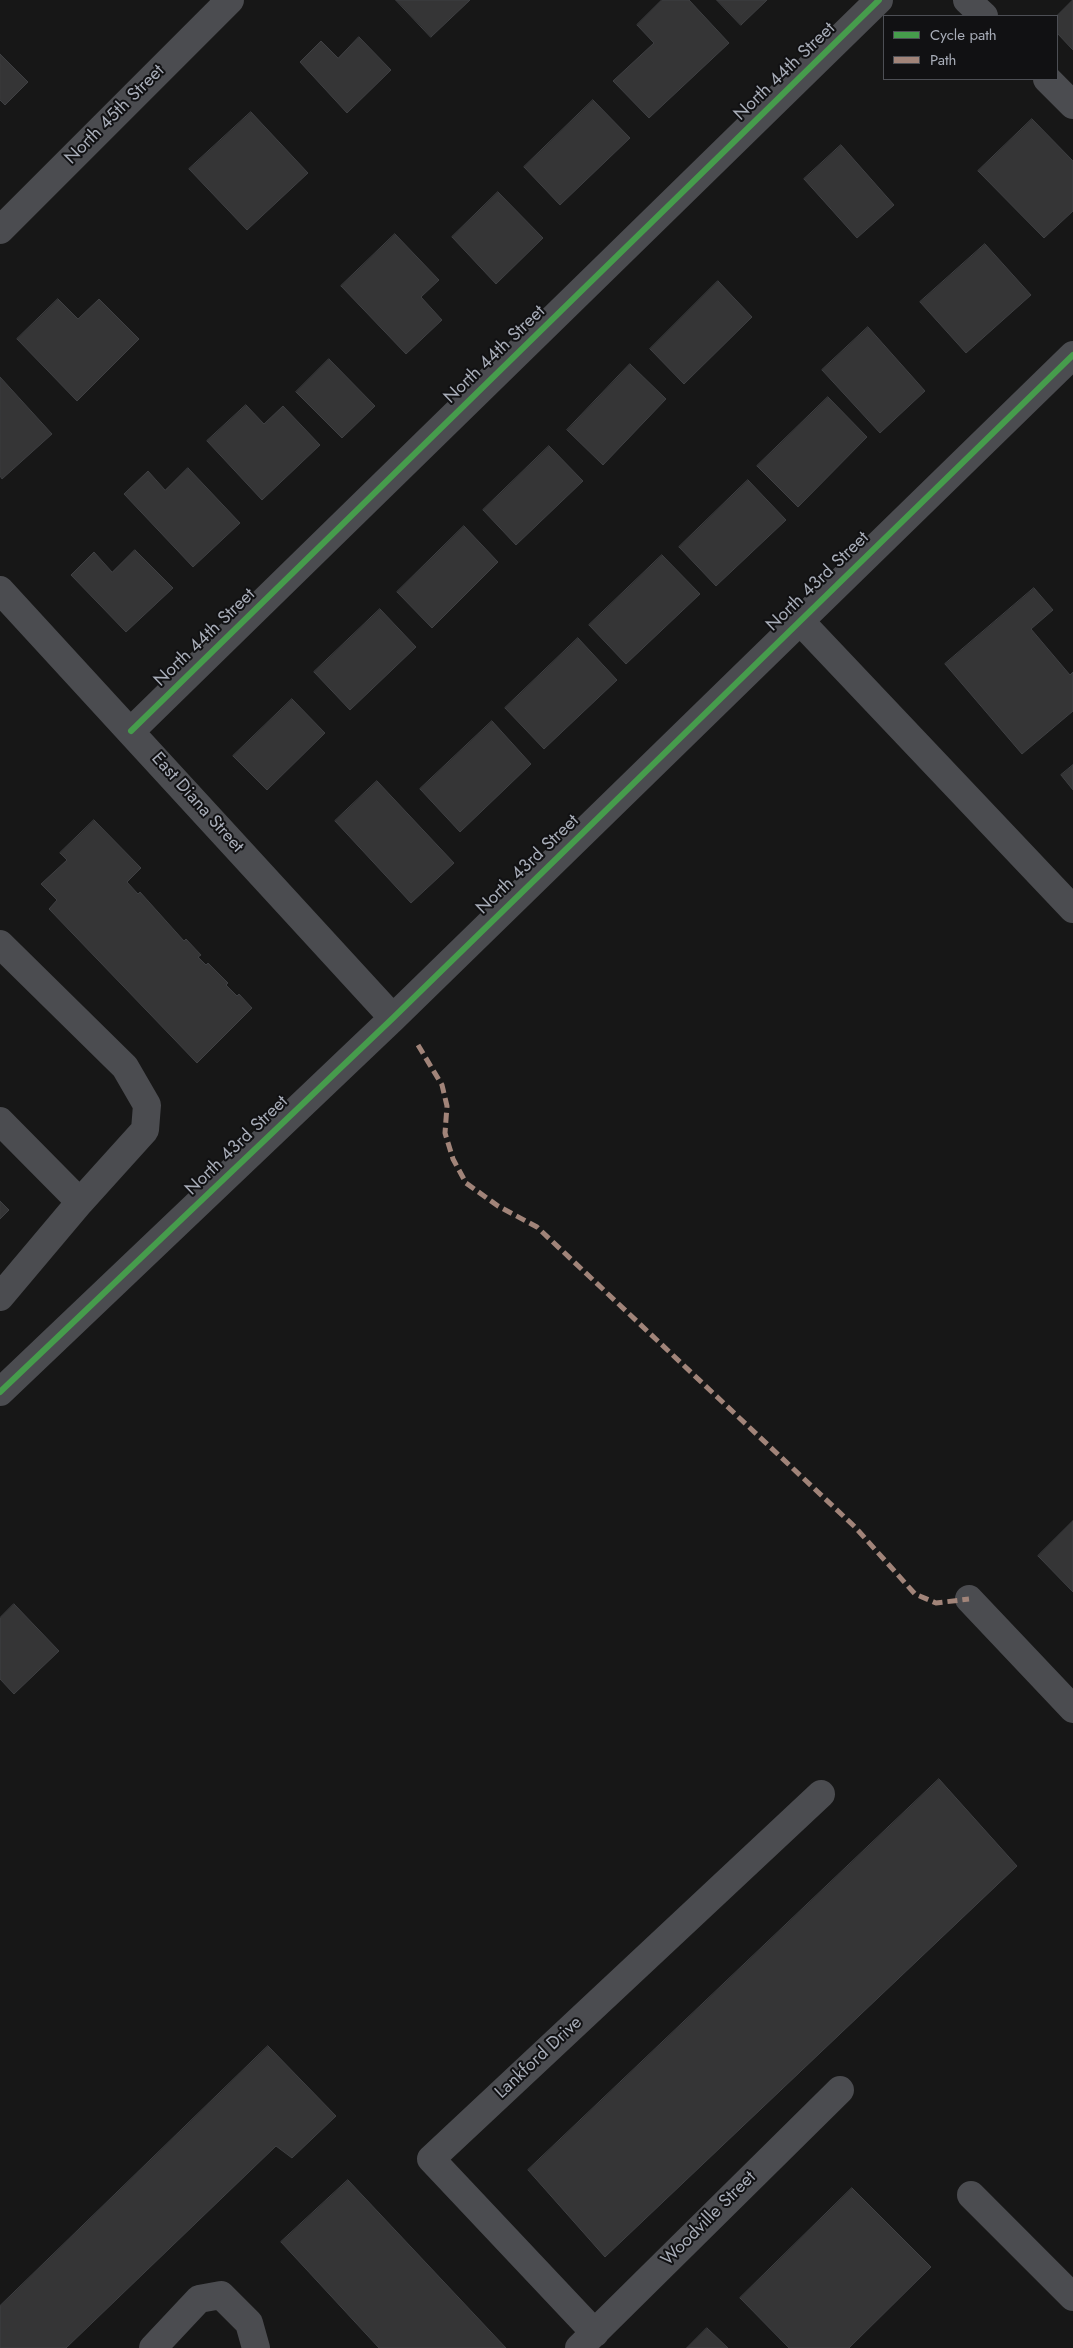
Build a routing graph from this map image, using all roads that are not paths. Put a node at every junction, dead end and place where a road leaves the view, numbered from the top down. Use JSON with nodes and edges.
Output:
{"nodes":[{"id":1,"x":230,"y":0,"type":"edge"},
{"id":2,"x":879,"y":0,"type":"edge"},
{"id":3,"x":967,"y":0,"type":"edge"},
{"id":4,"x":983,"y":15,"type":"edge"},
{"id":5,"x":1048,"y":80,"type":"edge"},
{"id":6,"x":1073,"y":105,"type":"edge"},
{"id":7,"x":0,"y":230,"type":"edge"},
{"id":8,"x":1073,"y":355,"type":"edge"},
{"id":9,"x":0,"y":590,"type":"edge"},
{"id":10,"x":800,"y":621,"type":"junction"},
{"id":11,"x":131,"y":731,"type":"junction"},
{"id":12,"x":1073,"y":909,"type":"edge"},
{"id":13,"x":0,"y":944,"type":"edge"},
{"id":14,"x":393,"y":1018,"type":"junction"},
{"id":15,"x":0,"y":1120,"type":"edge"},
{"id":16,"x":80,"y":1202,"type":"junction"},
{"id":17,"x":0,"y":1297,"type":"edge"},
{"id":18,"x":0,"y":1392,"type":"edge"},
{"id":19,"x":969,"y":1599,"type":"dead end"},
{"id":20,"x":1073,"y":1709,"type":"edge"},
{"id":21,"x":821,"y":1794,"type":"dead end"},
{"id":22,"x":840,"y":2090,"type":"dead end"},
{"id":23,"x":971,"y":2195,"type":"dead end"},
{"id":24,"x":1073,"y":2297,"type":"edge"},
{"id":25,"x":587,"y":2340,"type":"edge"},
{"id":26,"x":153,"y":2348,"type":"edge"},
{"id":27,"x":256,"y":2348,"type":"edge"}],
"edges":[{"from":1,"to":7,"type":"street","name":"North 45th Street"},
{"from":2,"to":11,"type":"street","name":"North 44th Street"},
{"from":3,"to":4,"type":"street"},
{"from":5,"to":6,"type":"street"},
{"from":8,"to":10,"type":"street","name":"North 43rd Street"},
{"from":9,"to":11,"type":"street","name":"East Diana Street"},
{"from":10,"to":12,"type":"street"},
{"from":10,"to":14,"type":"street","name":"North 43rd Street"},
{"from":11,"to":14,"type":"street","name":"East Diana Street"},
{"from":13,"to":16,"type":"street"},
{"from":14,"to":18,"type":"street","name":"North 43rd Street"},
{"from":15,"to":16,"type":"street"},
{"from":16,"to":17,"type":"street"},
{"from":19,"to":20,"type":"street"},
{"from":21,"to":25,"type":"street","name":"Lankford Drive"},
{"from":22,"to":25,"type":"street","name":"Woodville Street"},
{"from":23,"to":24,"type":"street"},
{"from":26,"to":27,"type":"street"}]}
